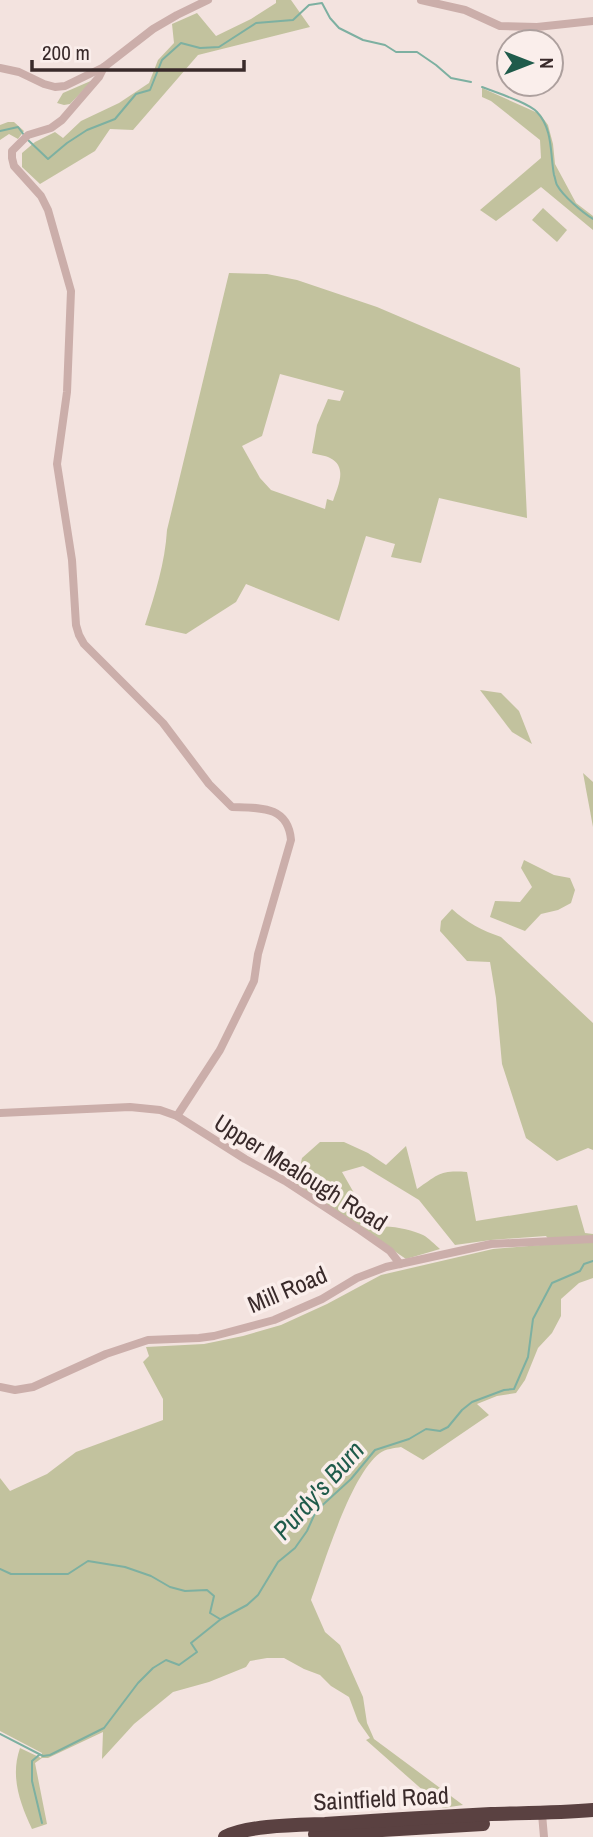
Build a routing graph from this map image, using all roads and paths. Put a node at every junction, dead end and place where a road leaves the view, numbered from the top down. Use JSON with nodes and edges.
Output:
{"nodes":[{"id":1,"x":208,"y":0,"type":"edge"},
{"id":2,"x":421,"y":0,"type":"edge"},
{"id":3,"x":593,"y":21,"type":"edge"},
{"id":4,"x":0,"y":68,"type":"edge"},
{"id":5,"x":104,"y":68,"type":"junction"},
{"id":6,"x":0,"y":1114,"type":"edge"},
{"id":7,"x":177,"y":1116,"type":"junction"},
{"id":8,"x":593,"y":1239,"type":"edge"},
{"id":9,"x":400,"y":1264,"type":"junction"},
{"id":10,"x":0,"y":1387,"type":"edge"},
{"id":11,"x":593,"y":1810,"type":"edge"},
{"id":12,"x":542,"y":1814,"type":"junction"},
{"id":13,"x":366,"y":1821,"type":"junction"},
{"id":14,"x":456,"y":1826,"type":"junction"},
{"id":15,"x":225,"y":1837,"type":"edge"},
{"id":16,"x":258,"y":1837,"type":"edge"},
{"id":17,"x":544,"y":1837,"type":"edge"}],
"edges":[{"from":1,"to":5,"type":"street"},
{"from":2,"to":3,"type":"street"},
{"from":4,"to":5,"type":"street"},
{"from":5,"to":7,"type":"street","name":"Upper Mealough Road"},
{"from":6,"to":7,"type":"street","name":"Upper Mealough Road"},
{"from":7,"to":9,"type":"street","name":"Upper Mealough Road"},
{"from":8,"to":9,"type":"street","name":"Mill Road"},
{"from":9,"to":10,"type":"street","name":"Mill Road"},
{"from":11,"to":12,"type":"highway","name":"Saintfield Road"},
{"from":12,"to":13,"type":"highway","name":"Saintfield Road"},
{"from":12,"to":14,"type":"highway","name":"Saintfield Road"},
{"from":12,"to":17,"type":"street"},
{"from":13,"to":14,"type":"highway"},
{"from":13,"to":15,"type":"highway","name":"Saintfield Road"},
{"from":14,"to":16,"type":"highway","name":"Saintfield Road"}]}
